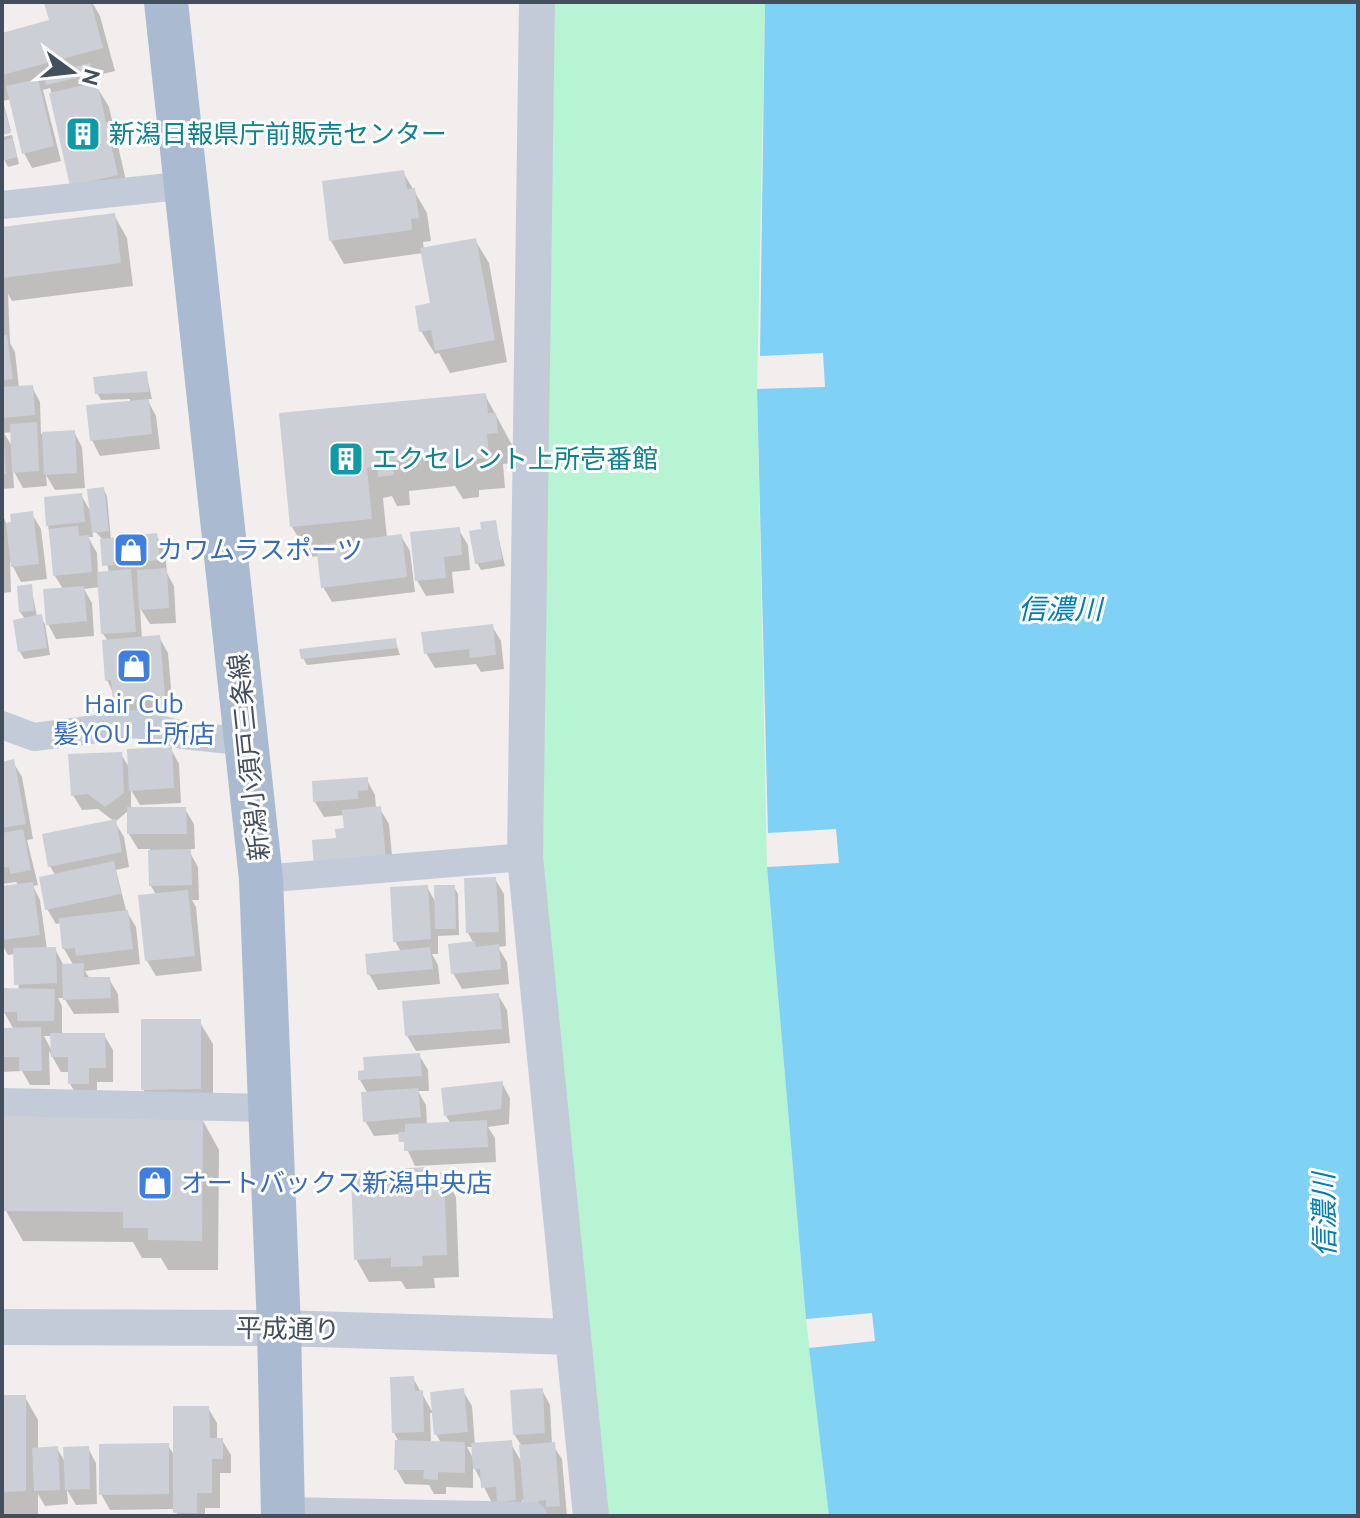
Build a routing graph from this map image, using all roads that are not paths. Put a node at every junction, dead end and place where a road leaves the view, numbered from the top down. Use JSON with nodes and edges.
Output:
{"nodes":[{"id":1,"x":166,"y":2,"type":"edge"},
{"id":2,"x":537,"y":2,"type":"edge"},
{"id":3,"x":188,"y":185,"type":"junction"},
{"id":4,"x":2,"y":205,"type":"edge"},
{"id":5,"x":2,"y":725,"type":"edge"},
{"id":6,"x":249,"y":742,"type":"junction"},
{"id":7,"x":525,"y":857,"type":"junction"},
{"id":8,"x":261,"y":879,"type":"junction"},
{"id":9,"x":2,"y":1102,"type":"edge"},
{"id":10,"x":271,"y":1108,"type":"junction"},
{"id":11,"x":2,"y":1327,"type":"edge"},
{"id":12,"x":279,"y":1328,"type":"junction"},
{"id":13,"x":573,"y":1337,"type":"junction"},
{"id":14,"x":283,"y":1513,"type":"edge"},
{"id":15,"x":533,"y":1516,"type":"edge"},
{"id":16,"x":591,"y":1516,"type":"edge"}],
"edges":[{"from":1,"to":3,"type":"main road","name":"新潟小須戸三条線"},
{"from":2,"to":7,"type":"street"},
{"from":3,"to":4,"type":"street"},
{"from":3,"to":6,"type":"main road","name":"新潟小須戸三条線"},
{"from":5,"to":6,"type":"street"},
{"from":6,"to":8,"type":"main road","name":"新潟小須戸三条線"},
{"from":7,"to":8,"type":"street"},
{"from":7,"to":13,"type":"street"},
{"from":8,"to":10,"type":"main road","name":"新潟小須戸三条線"},
{"from":9,"to":10,"type":"street"},
{"from":10,"to":12,"type":"main road","name":"新潟小須戸三条線"},
{"from":11,"to":12,"type":"street","name":"平成通り"},
{"from":12,"to":13,"type":"street","name":"平成通り"},
{"from":12,"to":14,"type":"main road","name":"新潟小須戸三条線"},
{"from":13,"to":16,"type":"street"},
{"from":14,"to":15,"type":"street"}]}
